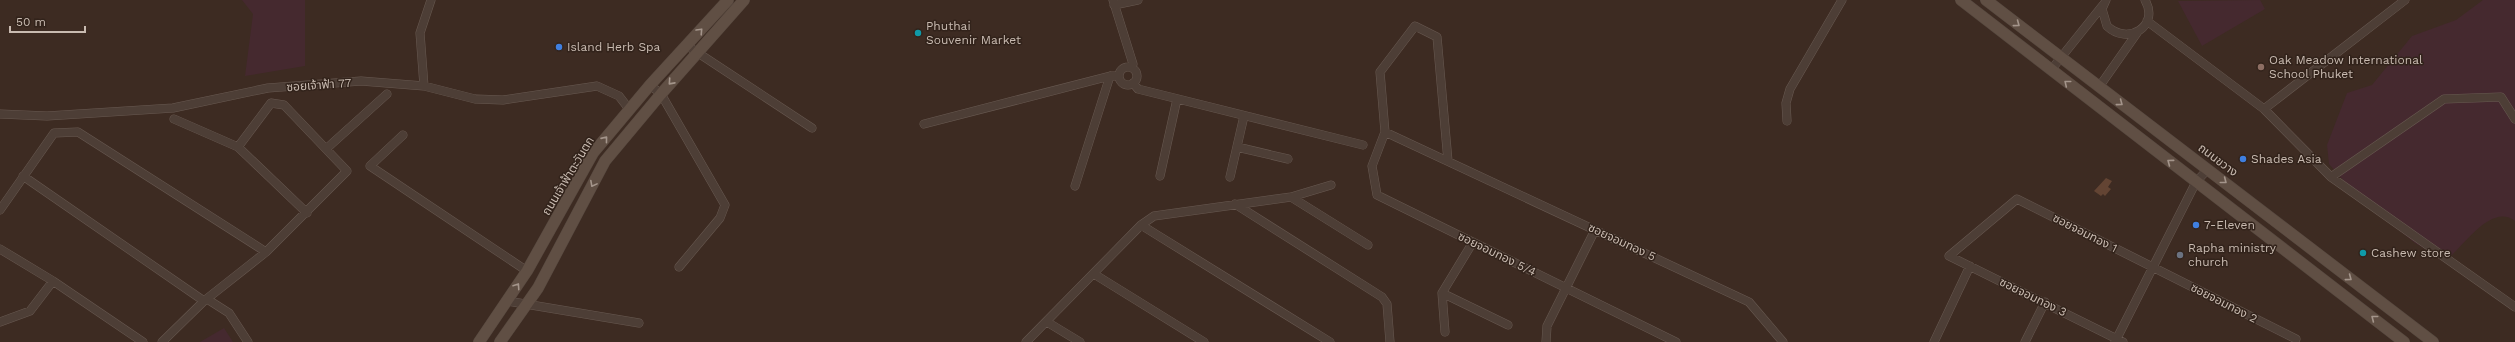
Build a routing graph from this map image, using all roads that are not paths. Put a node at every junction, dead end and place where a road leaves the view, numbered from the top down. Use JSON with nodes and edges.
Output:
{"nodes":[{"id":1,"x":431,"y":0,"type":"edge"},
{"id":2,"x":728,"y":0,"type":"edge"},
{"id":3,"x":744,"y":0,"type":"edge"},
{"id":4,"x":1138,"y":0,"type":"edge"},
{"id":5,"x":1842,"y":0,"type":"edge"},
{"id":6,"x":1961,"y":0,"type":"edge"},
{"id":7,"x":1986,"y":0,"type":"edge"},
{"id":8,"x":2145,"y":0,"type":"edge"},
{"id":9,"x":2405,"y":0,"type":"edge"},
{"id":10,"x":1113,"y":2,"type":"edge"},
{"id":11,"x":2105,"y":2,"type":"edge"},
{"id":12,"x":2147,"y":21,"type":"junction"},
{"id":13,"x":2137,"y":32,"type":"junction"},
{"id":14,"x":686,"y":46,"type":"junction"},
{"id":15,"x":696,"y":54,"type":"junction"},
{"id":16,"x":2061,"y":57,"type":"junction"},
{"id":17,"x":1132,"y":68,"type":"junction"},
{"id":18,"x":2051,"y":70,"type":"junction"},
{"id":19,"x":1115,"y":76,"type":"junction"},
{"id":20,"x":1133,"y":83,"type":"junction"},
{"id":21,"x":650,"y":85,"type":"junction"},
{"id":22,"x":424,"y":86,"type":"junction"},
{"id":23,"x":2099,"y":87,"type":"junction"},
{"id":24,"x":387,"y":94,"type":"dead end"},
{"id":25,"x":661,"y":94,"type":"junction"},
{"id":26,"x":1177,"y":99,"type":"junction"},
{"id":27,"x":629,"y":109,"type":"junction"},
{"id":28,"x":2264,"y":109,"type":"junction"},
{"id":29,"x":0,"y":114,"type":"edge"},
{"id":30,"x":1244,"y":116,"type":"junction"},
{"id":31,"x":174,"y":119,"type":"dead end"},
{"id":32,"x":2515,"y":119,"type":"edge"},
{"id":33,"x":1787,"y":122,"type":"dead end"},
{"id":34,"x":924,"y":124,"type":"dead end"},
{"id":35,"x":812,"y":128,"type":"dead end"},
{"id":36,"x":1385,"y":132,"type":"junction"},
{"id":37,"x":403,"y":135,"type":"dead end"},
{"id":38,"x":1363,"y":144,"type":"dead end"},
{"id":39,"x":238,"y":147,"type":"junction"},
{"id":40,"x":1237,"y":147,"type":"junction"},
{"id":41,"x":326,"y":149,"type":"junction"},
{"id":42,"x":1288,"y":160,"type":"dead end"},
{"id":43,"x":1448,"y":161,"type":"junction"},
{"id":44,"x":2208,"y":169,"type":"junction"},
{"id":45,"x":23,"y":176,"type":"junction"},
{"id":46,"x":1160,"y":176,"type":"dead end"},
{"id":47,"x":1230,"y":177,"type":"dead end"},
{"id":48,"x":2331,"y":177,"type":"junction"},
{"id":49,"x":2196,"y":182,"type":"junction"},
{"id":50,"x":1330,"y":185,"type":"dead end"},
{"id":51,"x":1075,"y":186,"type":"dead end"},
{"id":52,"x":1291,"y":197,"type":"junction"},
{"id":53,"x":2017,"y":199,"type":"joint"},
{"id":54,"x":1235,"y":204,"type":"junction"},
{"id":55,"x":0,"y":210,"type":"edge"},
{"id":56,"x":307,"y":213,"type":"junction"},
{"id":57,"x":1141,"y":225,"type":"junction"},
{"id":58,"x":1595,"y":230,"type":"junction"},
{"id":59,"x":1473,"y":242,"type":"junction"},
{"id":60,"x":1368,"y":245,"type":"dead end"},
{"id":61,"x":0,"y":249,"type":"edge"},
{"id":62,"x":266,"y":252,"type":"junction"},
{"id":63,"x":1970,"y":266,"type":"junction"},
{"id":64,"x":2334,"y":266,"type":"junction"},
{"id":65,"x":679,"y":267,"type":"dead end"},
{"id":66,"x":2153,"y":268,"type":"junction"},
{"id":67,"x":527,"y":271,"type":"junction"},
{"id":68,"x":1094,"y":274,"type":"junction"},
{"id":69,"x":2322,"y":279,"type":"junction"},
{"id":70,"x":53,"y":281,"type":"junction"},
{"id":71,"x":1564,"y":287,"type":"junction"},
{"id":72,"x":1442,"y":293,"type":"junction"},
{"id":73,"x":205,"y":300,"type":"junction"},
{"id":74,"x":507,"y":301,"type":"junction"},
{"id":75,"x":2045,"y":302,"type":"junction"},
{"id":76,"x":526,"y":305,"type":"junction"},
{"id":77,"x":2515,"y":307,"type":"edge"},
{"id":78,"x":0,"y":322,"type":"edge"},
{"id":79,"x":1047,"y":322,"type":"junction"},
{"id":80,"x":639,"y":323,"type":"dead end"},
{"id":81,"x":1508,"y":325,"type":"dead end"},
{"id":82,"x":1445,"y":332,"type":"dead end"},
{"id":83,"x":2296,"y":339,"type":"dead end"},
{"id":84,"x":2119,"y":341,"type":"edge"},
{"id":85,"x":143,"y":342,"type":"edge"},
{"id":86,"x":162,"y":342,"type":"edge"},
{"id":87,"x":248,"y":342,"type":"edge"},
{"id":88,"x":480,"y":342,"type":"edge"},
{"id":89,"x":500,"y":342,"type":"edge"},
{"id":90,"x":1026,"y":342,"type":"edge"},
{"id":91,"x":1080,"y":342,"type":"edge"},
{"id":92,"x":1204,"y":342,"type":"edge"},
{"id":93,"x":1330,"y":342,"type":"edge"},
{"id":94,"x":1390,"y":342,"type":"edge"},
{"id":95,"x":1546,"y":342,"type":"edge"},
{"id":96,"x":1676,"y":342,"type":"edge"},
{"id":97,"x":1782,"y":342,"type":"edge"},
{"id":98,"x":1934,"y":342,"type":"edge"},
{"id":99,"x":2025,"y":342,"type":"edge"},
{"id":100,"x":2404,"y":342,"type":"edge"},
{"id":101,"x":2433,"y":342,"type":"edge"}],
"edges":[{"from":1,"to":22,"type":"street"},
{"from":14,"to":2,"type":"main road","name":"ถนนเจ้าฟ้าตะวันตก","one_way":true},
{"from":3,"to":15,"type":"main road","name":"ถนนเจ้าฟ้าตะวันตก"},
{"from":4,"to":10,"type":"street"},
{"from":5,"to":33,"type":"street"},
{"from":6,"to":18,"type":"main road"},
{"from":7,"to":16,"type":"main road","name":"ถนนขวาง","one_way":true},
{"from":8,"to":12,"type":"street"},
{"from":9,"to":28,"type":"street"},
{"from":10,"to":17,"type":"street"},
{"from":11,"to":13,"type":"street"},
{"from":11,"to":16,"type":"street"},
{"from":12,"to":13,"type":"street"},
{"from":12,"to":28,"type":"street"},
{"from":13,"to":23,"type":"street"},
{"from":14,"to":15,"type":"street"},
{"from":14,"to":21,"type":"main road","name":"ถนนเจ้าฟ้าตะวันตก"},
{"from":15,"to":25,"type":"main road","name":"ถนนเจ้าฟ้าตะวันตก","one_way":true},
{"from":15,"to":35,"type":"street"},
{"from":16,"to":18,"type":"street"},
{"from":16,"to":23,"type":"main road","name":"ถนนขวาง"},
{"from":17,"to":19,"type":"street"},
{"from":17,"to":20,"type":"street"},
{"from":49,"to":18,"type":"main road","one_way":true},
{"from":19,"to":20,"type":"street"},
{"from":19,"to":34,"type":"street"},
{"from":19,"to":51,"type":"street"},
{"from":20,"to":26,"type":"street"},
{"from":21,"to":25,"type":"street"},
{"from":21,"to":27,"type":"main road","name":"ถนนเจ้าฟ้าตะวันตก"},
{"from":22,"to":27,"type":"street","name":"ซอยเจ้าฟ้า 77"},
{"from":22,"to":29,"type":"street","name":"ซอยเจ้าฟ้า 77"},
{"from":23,"to":44,"type":"main road","name":"ถนนขวาง","one_way":true},
{"from":24,"to":41,"type":"street"},
{"from":25,"to":65,"type":"street"},
{"from":25,"to":76,"type":"main road","name":"ถนนเจ้าฟ้าตะวันตก","one_way":true},
{"from":26,"to":30,"type":"street"},
{"from":26,"to":46,"type":"street"},
{"from":67,"to":27,"type":"main road","name":"ถนนเจ้าฟ้าตะวันตก","one_way":true},
{"from":28,"to":48,"type":"street"},
{"from":30,"to":38,"type":"street"},
{"from":30,"to":40,"type":"street"},
{"from":31,"to":39,"type":"street"},
{"from":32,"to":48,"type":"street"},
{"from":36,"to":43,"type":"street","name":"ซอยจอมทอง 5"},
{"from":36,"to":43,"type":"street"},
{"from":36,"to":59,"type":"street","name":"ซอยจอมทอง 5/4"},
{"from":37,"to":67,"type":"street"},
{"from":39,"to":41,"type":"street"},
{"from":39,"to":56,"type":"street"},
{"from":40,"to":42,"type":"street"},
{"from":40,"to":47,"type":"street"},
{"from":41,"to":56,"type":"street"},
{"from":43,"to":58,"type":"street","name":"ซอยจอมทอง 5"},
{"from":44,"to":49,"type":"street"},
{"from":44,"to":64,"type":"main road","name":"ถนนขวาง","one_way":true},
{"from":45,"to":55,"type":"street"},
{"from":45,"to":62,"type":"street"},
{"from":45,"to":73,"type":"street"},
{"from":48,"to":77,"type":"street"},
{"from":49,"to":66,"type":"street"},
{"from":49,"to":69,"type":"main road"},
{"from":50,"to":52,"type":"street"},
{"from":52,"to":54,"type":"street"},
{"from":52,"to":60,"type":"street"},
{"from":53,"to":63,"type":"street","name":"ซอยจอมทอง 3"},
{"from":53,"to":66,"type":"street","name":"ซอยจอมทอง 1"},
{"from":54,"to":57,"type":"street"},
{"from":54,"to":94,"type":"street"},
{"from":56,"to":62,"type":"street"},
{"from":57,"to":68,"type":"street"},
{"from":57,"to":93,"type":"street"},
{"from":58,"to":71,"type":"street"},
{"from":58,"to":97,"type":"street","name":"ซอยจอมทอง 5"},
{"from":59,"to":71,"type":"street","name":"ซอยจอมทอง 5/4"},
{"from":59,"to":72,"type":"street"},
{"from":61,"to":70,"type":"street"},
{"from":62,"to":73,"type":"street"},
{"from":63,"to":75,"type":"street","name":"ซอยจอมทอง 3"},
{"from":63,"to":98,"type":"street"},
{"from":64,"to":69,"type":"main road"},
{"from":64,"to":101,"type":"main road","name":"ถนนขวาง","one_way":true},
{"from":66,"to":83,"type":"street","name":"ซอยจอมทอง 2"},
{"from":66,"to":84,"type":"street"},
{"from":74,"to":67,"type":"main road","name":"ถนนเจ้าฟ้าตะวันตก","one_way":true},
{"from":68,"to":79,"type":"street"},
{"from":68,"to":92,"type":"street"},
{"from":100,"to":69,"type":"main road","one_way":true},
{"from":70,"to":78,"type":"street"},
{"from":70,"to":85,"type":"street"},
{"from":71,"to":95,"type":"street"},
{"from":71,"to":96,"type":"street","name":"ซอยจอมทอง 5/4"},
{"from":72,"to":81,"type":"street"},
{"from":72,"to":82,"type":"street"},
{"from":73,"to":86,"type":"street"},
{"from":73,"to":87,"type":"street"},
{"from":74,"to":76,"type":"street"},
{"from":74,"to":88,"type":"main road","name":"ถนนเจ้าฟ้าตะวันตก"},
{"from":75,"to":84,"type":"street","name":"ซอยจอมทอง 3"},
{"from":75,"to":99,"type":"street"},
{"from":76,"to":80,"type":"street"},
{"from":76,"to":89,"type":"main road","name":"ถนนเจ้าฟ้าตะวันตก"},
{"from":79,"to":90,"type":"street"},
{"from":79,"to":91,"type":"street"}]}
